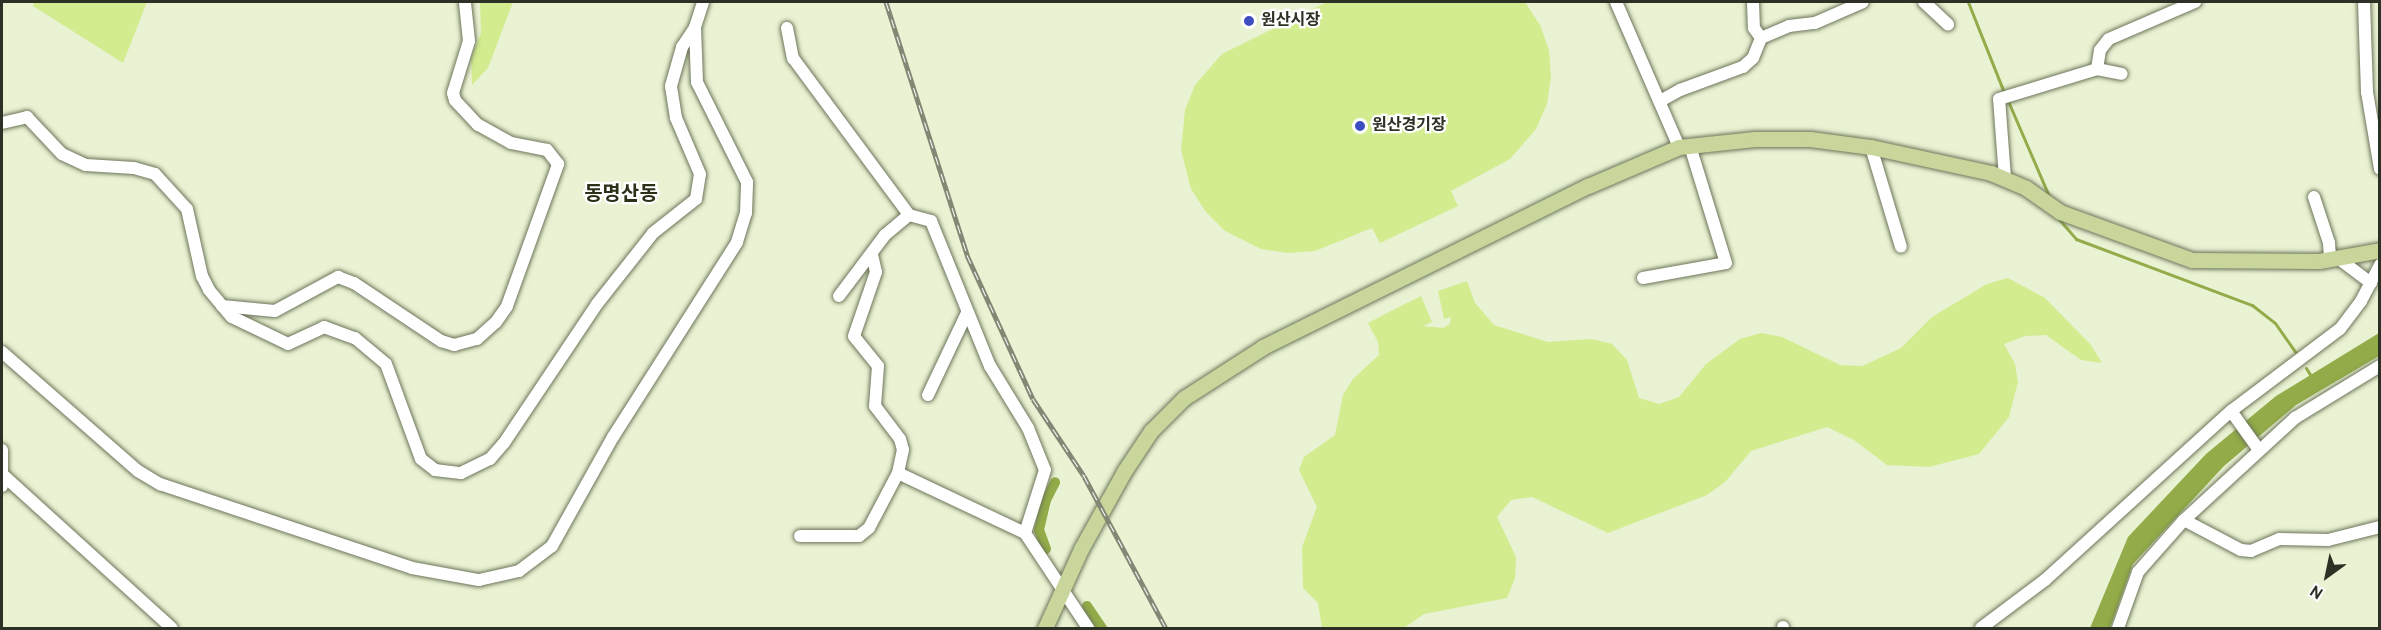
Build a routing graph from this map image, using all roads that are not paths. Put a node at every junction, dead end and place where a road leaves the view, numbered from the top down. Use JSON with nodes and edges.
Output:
{"nodes":[{"id":1,"x":465,"y":2,"type":"edge"},
{"id":2,"x":703,"y":2,"type":"edge"},
{"id":3,"x":1616,"y":2,"type":"edge"},
{"id":4,"x":1753,"y":2,"type":"edge"},
{"id":5,"x":1863,"y":2,"type":"edge"},
{"id":6,"x":1924,"y":2,"type":"edge"},
{"id":7,"x":2194,"y":2,"type":"edge"},
{"id":8,"x":2364,"y":2,"type":"edge"},
{"id":9,"x":1948,"y":24,"type":"dead end"},
{"id":10,"x":695,"y":27,"type":"junction"},
{"id":11,"x":787,"y":28,"type":"dead end"},
{"id":12,"x":1761,"y":38,"type":"junction"},
{"id":13,"x":2097,"y":69,"type":"junction"},
{"id":14,"x":2122,"y":74,"type":"dead end"},
{"id":15,"x":1662,"y":100,"type":"junction"},
{"id":16,"x":2,"y":123,"type":"edge"},
{"id":17,"x":1684,"y":146,"type":"junction"},
{"id":18,"x":1871,"y":147,"type":"junction"},
{"id":19,"x":2379,"y":169,"type":"edge"},
{"id":20,"x":2005,"y":178,"type":"junction"},
{"id":21,"x":2314,"y":197,"type":"dead end"},
{"id":22,"x":909,"y":215,"type":"junction"},
{"id":23,"x":1901,"y":247,"type":"dead end"},
{"id":24,"x":2379,"y":250,"type":"edge"},
{"id":25,"x":872,"y":255,"type":"junction"},
{"id":26,"x":2335,"y":259,"type":"junction"},
{"id":27,"x":2379,"y":265,"type":"edge"},
{"id":28,"x":1643,"y":278,"type":"dead end"},
{"id":29,"x":2371,"y":284,"type":"junction"},
{"id":30,"x":839,"y":296,"type":"dead end"},
{"id":31,"x":222,"y":306,"type":"junction"},
{"id":32,"x":967,"y":313,"type":"junction"},
{"id":33,"x":2,"y":351,"type":"edge"},
{"id":34,"x":2379,"y":366,"type":"edge"},
{"id":35,"x":928,"y":395,"type":"dead end"},
{"id":36,"x":2234,"y":414,"type":"junction"},
{"id":37,"x":2257,"y":448,"type":"junction"},
{"id":38,"x":2,"y":450,"type":"edge"},
{"id":39,"x":898,"y":473,"type":"junction"},
{"id":40,"x":2,"y":479,"type":"edge"},
{"id":41,"x":2184,"y":520,"type":"junction"},
{"id":42,"x":2379,"y":527,"type":"edge"},
{"id":43,"x":1026,"y":533,"type":"junction"},
{"id":44,"x":800,"y":536,"type":"dead end"},
{"id":45,"x":1061,"y":592,"type":"junction"},
{"id":46,"x":172,"y":628,"type":"edge"},
{"id":47,"x":1045,"y":628,"type":"edge"},
{"id":48,"x":1088,"y":628,"type":"edge"},
{"id":49,"x":1981,"y":628,"type":"edge"},
{"id":50,"x":2118,"y":628,"type":"edge"}],
"edges":[{"from":1,"to":31,"type":"street"},
{"from":2,"to":10,"type":"street"},
{"from":3,"to":15,"type":"street"},
{"from":4,"to":12,"type":"street"},
{"from":5,"to":12,"type":"street"},
{"from":6,"to":9,"type":"street"},
{"from":7,"to":13,"type":"street"},
{"from":8,"to":19,"type":"street"},
{"from":10,"to":31,"type":"street"},
{"from":10,"to":33,"type":"street"},
{"from":11,"to":22,"type":"street"},
{"from":12,"to":15,"type":"street"},
{"from":13,"to":14,"type":"street"},
{"from":13,"to":20,"type":"street"},
{"from":15,"to":17,"type":"street"},
{"from":16,"to":31,"type":"street"},
{"from":17,"to":18,"type":"main road"},
{"from":17,"to":28,"type":"street"},
{"from":17,"to":45,"type":"main road"},
{"from":18,"to":20,"type":"main road"},
{"from":18,"to":23,"type":"street"},
{"from":20,"to":26,"type":"main road"},
{"from":21,"to":26,"type":"street"},
{"from":22,"to":25,"type":"street"},
{"from":22,"to":32,"type":"street"},
{"from":24,"to":26,"type":"main road"},
{"from":25,"to":30,"type":"street"},
{"from":25,"to":39,"type":"street"},
{"from":26,"to":29,"type":"street"},
{"from":27,"to":29,"type":"street"},
{"from":29,"to":36,"type":"street"},
{"from":32,"to":35,"type":"street"},
{"from":32,"to":43,"type":"street"},
{"from":34,"to":37,"type":"street"},
{"from":36,"to":37,"type":"street"},
{"from":36,"to":49,"type":"street"},
{"from":37,"to":41,"type":"street"},
{"from":38,"to":40,"type":"street"},
{"from":39,"to":43,"type":"street"},
{"from":39,"to":44,"type":"street"},
{"from":40,"to":46,"type":"street"},
{"from":41,"to":42,"type":"street"},
{"from":41,"to":50,"type":"street"},
{"from":43,"to":45,"type":"street"},
{"from":45,"to":47,"type":"main road"},
{"from":45,"to":48,"type":"street"}]}
